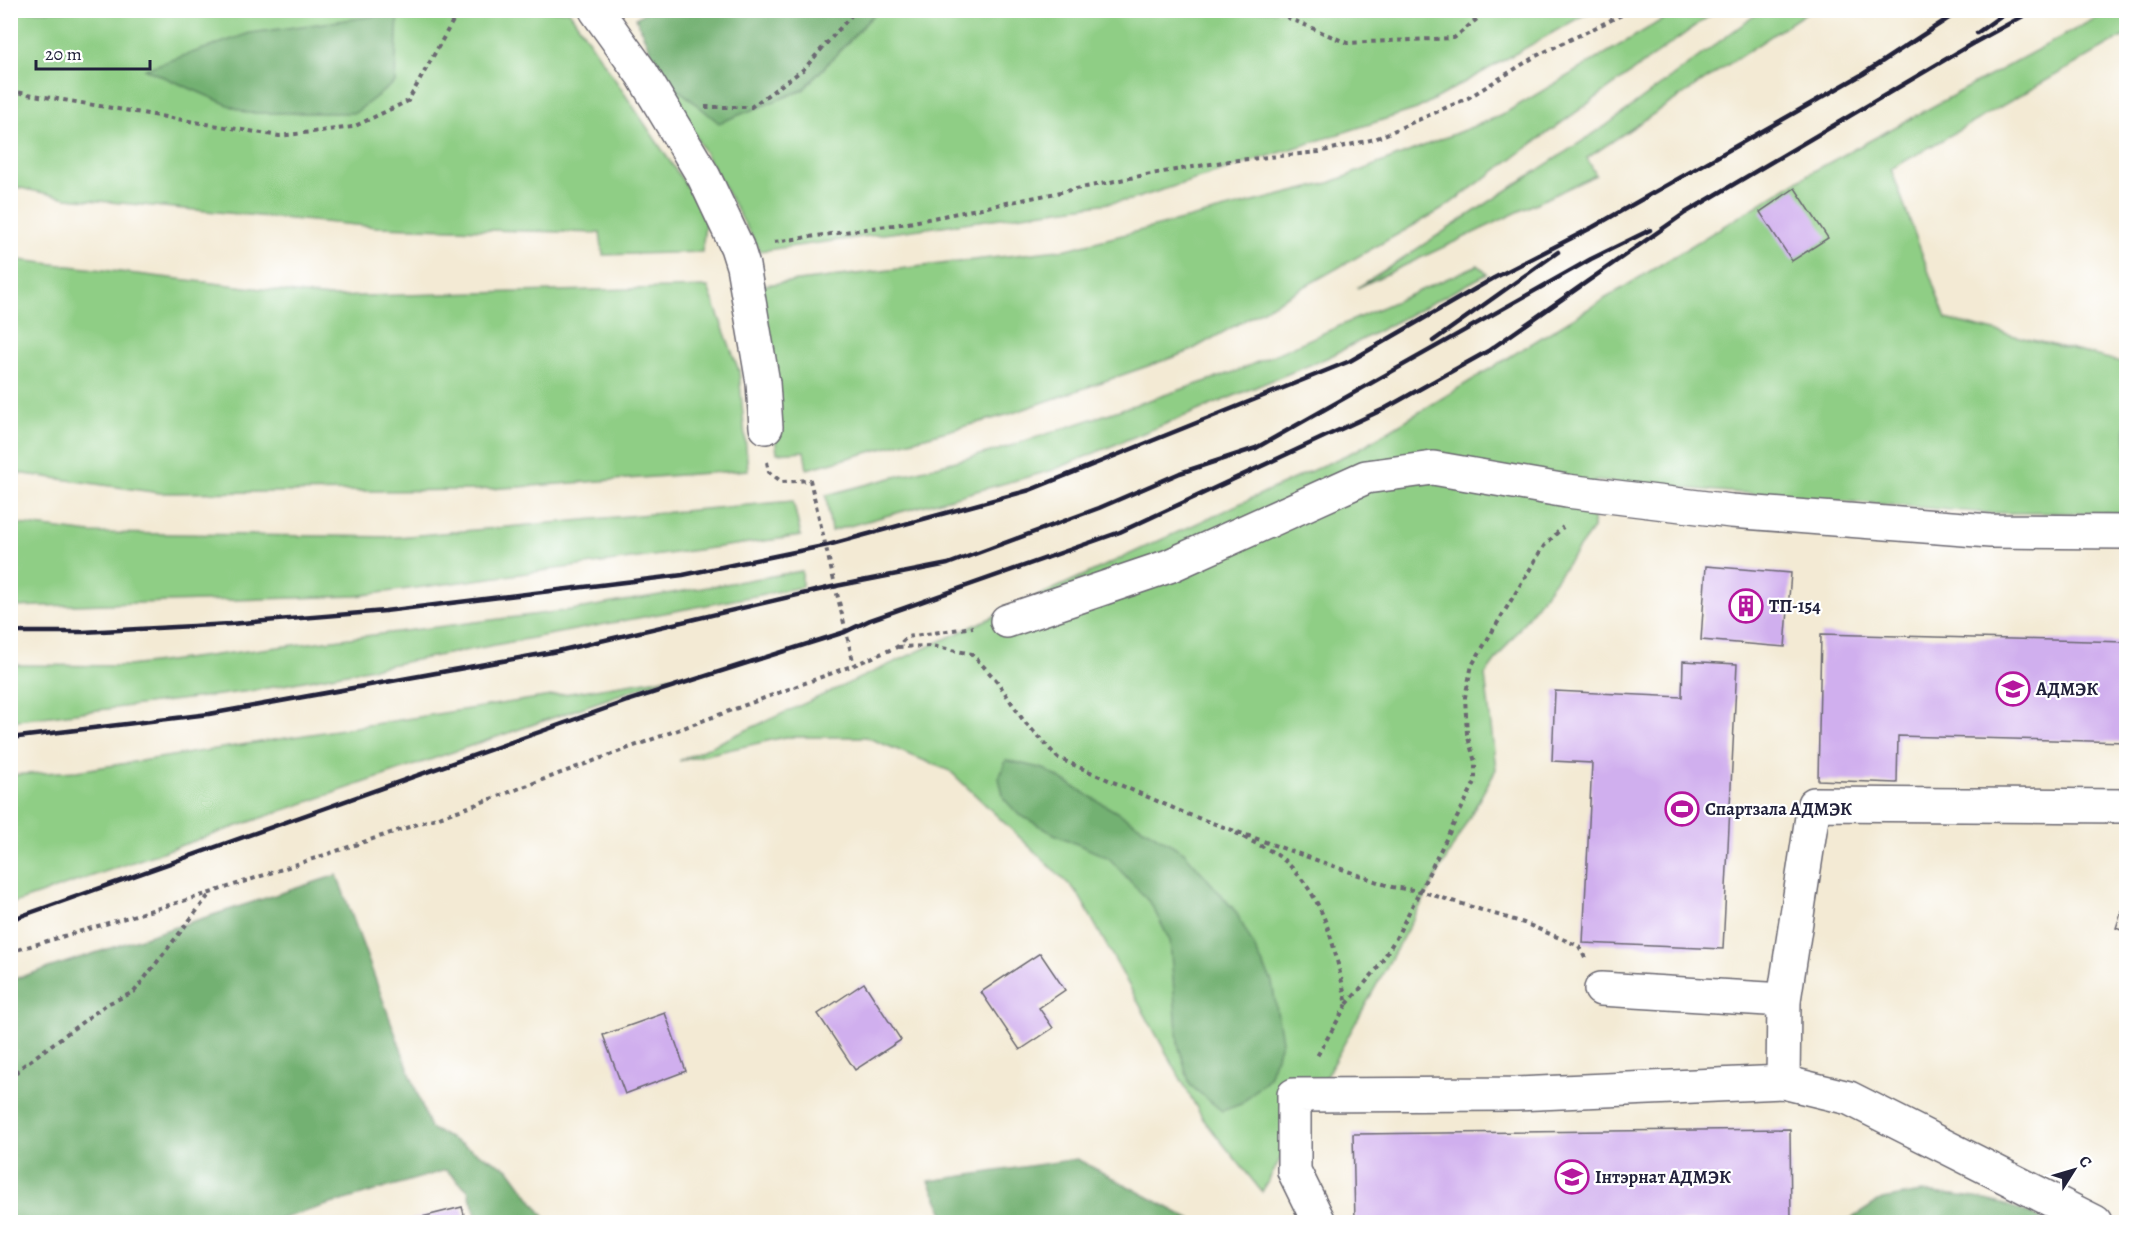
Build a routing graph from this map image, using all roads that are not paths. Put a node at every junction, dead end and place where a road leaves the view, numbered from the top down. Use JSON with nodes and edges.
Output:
{"nodes":[{"id":1,"x":597,"y":10,"type":"edge"},
{"id":2,"x":766,"y":427,"type":"road end"},
{"id":3,"x":2127,"y":532,"type":"edge"},
{"id":4,"x":1007,"y":621,"type":"road end"},
{"id":5,"x":2127,"y":806,"type":"edge"},
{"id":6,"x":1601,"y":988,"type":"road end"},
{"id":7,"x":1784,"y":1000,"type":"junction"},
{"id":8,"x":1784,"y":1082,"type":"junction"},
{"id":9,"x":1319,"y":1222,"type":"edge"},
{"id":10,"x":2095,"y":1222,"type":"edge"}],
"edges":[{"from":1,"to":2,"type":"lane"},
{"from":3,"to":4,"type":"lane"},
{"from":5,"to":7,"type":"lane"},
{"from":6,"to":7,"type":"lane"},
{"from":7,"to":8,"type":"lane"},
{"from":8,"to":9,"type":"lane"},
{"from":8,"to":10,"type":"lane"}]}
